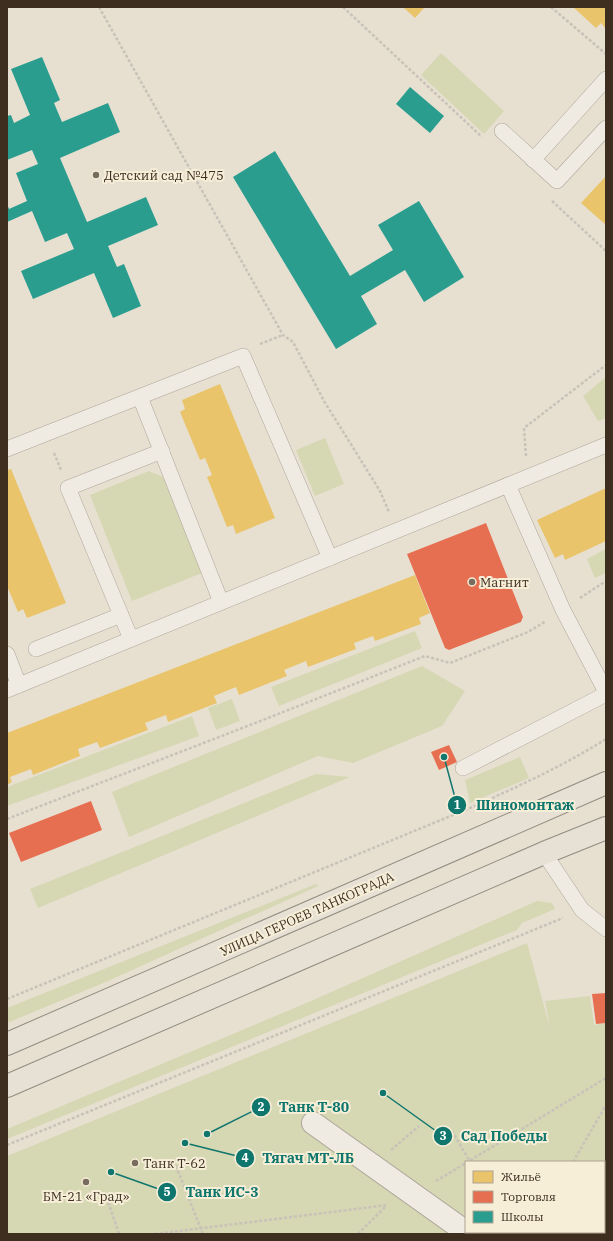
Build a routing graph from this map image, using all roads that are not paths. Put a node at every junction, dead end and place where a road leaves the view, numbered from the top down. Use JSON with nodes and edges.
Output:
{"nodes":[{"id":1,"x":606,"y":79,"type":"edge"},
{"id":2,"x":606,"y":128,"type":"edge"},
{"id":3,"x":502,"y":131,"type":"dead end"},
{"id":4,"x":533,"y":160,"type":"junction"},
{"id":5,"x":140,"y":397,"type":"junction"},
{"id":6,"x":606,"y":445,"type":"edge"},
{"id":7,"x":7,"y":449,"type":"edge"},
{"id":8,"x":162,"y":451,"type":"junction"},
{"id":9,"x":508,"y":485,"type":"junction"},
{"id":10,"x":330,"y":558,"type":"junction"},
{"id":11,"x":221,"y":602,"type":"junction"},
{"id":12,"x":121,"y":614,"type":"junction"},
{"id":13,"x":131,"y":639,"type":"junction"},
{"id":14,"x":36,"y":649,"type":"dead end"},
{"id":15,"x":7,"y":654,"type":"edge"},
{"id":16,"x":13,"y":688,"type":"edge"},
{"id":17,"x":606,"y":693,"type":"edge"},
{"id":18,"x":463,"y":768,"type":"dead end"},
{"id":19,"x":606,"y":783,"type":"edge"},
{"id":20,"x":606,"y":828,"type":"edge"},
{"id":21,"x":544,"y":853,"type":"junction"},
{"id":22,"x":606,"y":929,"type":"edge"},
{"id":23,"x":7,"y":1044,"type":"edge"},
{"id":24,"x":7,"y":1086,"type":"edge"},
{"id":25,"x":313,"y":1123,"type":"dead end"},
{"id":26,"x":465,"y":1231,"type":"edge"}],
"edges":[{"from":1,"to":4,"type":"lane"},
{"from":2,"to":4,"type":"lane"},
{"from":3,"to":4,"type":"lane"},
{"from":5,"to":7,"type":"lane"},
{"from":5,"to":8,"type":"lane"},
{"from":5,"to":10,"type":"lane"},
{"from":6,"to":9,"type":"lane"},
{"from":8,"to":11,"type":"lane"},
{"from":8,"to":12,"type":"lane"},
{"from":9,"to":10,"type":"lane"},
{"from":9,"to":17,"type":"lane"},
{"from":10,"to":11,"type":"lane"},
{"from":11,"to":13,"type":"lane"},
{"from":12,"to":13,"type":"lane"},
{"from":12,"to":14,"type":"lane"},
{"from":13,"to":16,"type":"lane"},
{"from":15,"to":16,"type":"lane"},
{"from":17,"to":18,"type":"lane"},
{"from":19,"to":23,"type":"main road","name":"УЛИЦА ГЕРОЕВ ТАНКОГРАДА"},
{"from":20,"to":21,"type":"main road"},
{"from":21,"to":22,"type":"lane"},
{"from":21,"to":24,"type":"main road"},
{"from":25,"to":26,"type":"street"}]}
